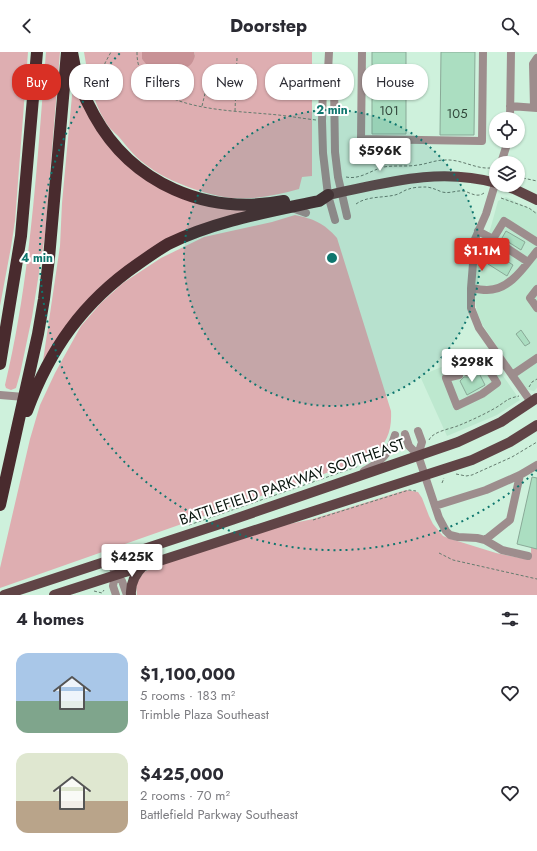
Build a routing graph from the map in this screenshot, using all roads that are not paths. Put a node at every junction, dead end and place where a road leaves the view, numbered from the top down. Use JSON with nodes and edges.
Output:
{"nodes":[{"id":1,"x":36,"y":52,"type":"edge"},
{"id":2,"x":68,"y":52,"type":"edge"},
{"id":3,"x":72,"y":52,"type":"edge"},
{"id":4,"x":329,"y":52,"type":"edge"},
{"id":5,"x":362,"y":52,"type":"edge"},
{"id":6,"x":483,"y":52,"type":"edge"},
{"id":7,"x":511,"y":52,"type":"edge"},
{"id":8,"x":537,"y":58,"type":"edge"},
{"id":9,"x":328,"y":64,"type":"edge"},
{"id":10,"x":323,"y":100,"type":"edge"},
{"id":11,"x":334,"y":100,"type":"edge"},
{"id":12,"x":510,"y":106,"type":"junction"},
{"id":13,"x":535,"y":107,"type":"edge"},
{"id":14,"x":510,"y":112,"type":"edge"},
{"id":15,"x":489,"y":181,"type":"edge"},
{"id":16,"x":495,"y":192,"type":"edge"},
{"id":17,"x":520,"y":192,"type":"edge"},
{"id":18,"x":334,"y":194,"type":"junction"},
{"id":19,"x":537,"y":200,"type":"edge"},
{"id":20,"x":285,"y":208,"type":"junction"},
{"id":21,"x":306,"y":213,"type":"dead end"},
{"id":22,"x":347,"y":216,"type":"dead end"},
{"id":23,"x":335,"y":220,"type":"dead end"},
{"id":24,"x":478,"y":231,"type":"junction"},
{"id":25,"x":493,"y":238,"type":"junction"},
{"id":26,"x":537,"y":242,"type":"edge"},
{"id":27,"x":537,"y":251,"type":"edge"},
{"id":28,"x":528,"y":262,"type":"junction"},
{"id":29,"x":471,"y":288,"type":"junction"},
{"id":30,"x":537,"y":289,"type":"edge"},
{"id":31,"x":537,"y":308,"type":"edge"},
{"id":32,"x":6,"y":329,"type":"junction"},
{"id":33,"x":0,"y":349,"type":"edge"},
{"id":34,"x":537,"y":358,"type":"edge"},
{"id":35,"x":500,"y":360,"type":"junction"},
{"id":36,"x":0,"y":364,"type":"edge"},
{"id":37,"x":487,"y":367,"type":"junction"},
{"id":38,"x":467,"y":372,"type":"dead end"},
{"id":39,"x":459,"y":375,"type":"dead end"},
{"id":40,"x":512,"y":375,"type":"junction"},
{"id":41,"x":0,"y":395,"type":"edge"},
{"id":42,"x":24,"y":397,"type":"junction"},
{"id":43,"x":534,"y":400,"type":"edge"},
{"id":44,"x":537,"y":425,"type":"edge"},
{"id":45,"x":418,"y":431,"type":"dead end"},
{"id":46,"x":405,"y":434,"type":"dead end"},
{"id":47,"x":395,"y":435,"type":"dead end"},
{"id":48,"x":418,"y":455,"type":"junction"},
{"id":49,"x":10,"y":459,"type":"junction"},
{"id":50,"x":537,"y":465,"type":"edge"},
{"id":51,"x":520,"y":475,"type":"junction"},
{"id":52,"x":425,"y":476,"type":"junction"},
{"id":53,"x":352,"y":478,"type":"junction"},
{"id":54,"x":0,"y":504,"type":"edge"},
{"id":55,"x":435,"y":506,"type":"junction"},
{"id":56,"x":485,"y":540,"type":"junction"},
{"id":57,"x":528,"y":556,"type":"dead end"},
{"id":58,"x":111,"y":560,"type":"junction"},
{"id":59,"x":144,"y":565,"type":"junction"},
{"id":60,"x":115,"y":575,"type":"junction"},
{"id":61,"x":4,"y":595,"type":"edge"},
{"id":62,"x":54,"y":595,"type":"edge"},
{"id":63,"x":116,"y":595,"type":"edge"},
{"id":64,"x":127,"y":595,"type":"edge"},
{"id":65,"x":131,"y":595,"type":"edge"}],
"edges":[{"from":1,"to":32,"type":"highway"},
{"from":2,"to":42,"type":"highway"},
{"from":3,"to":18,"type":"highway"},
{"from":4,"to":9,"type":"street"},
{"from":5,"to":6,"type":"street"},
{"from":7,"to":12,"type":"street"},
{"from":8,"to":13,"type":"street"},
{"from":10,"to":18,"type":"street"},
{"from":11,"to":18,"type":"street"},
{"from":12,"to":13,"type":"street"},
{"from":12,"to":14,"type":"street"},
{"from":15,"to":18,"type":"main road"},
{"from":16,"to":24,"type":"street"},
{"from":17,"to":19,"type":"main road"},
{"from":18,"to":20,"type":"highway"},
{"from":18,"to":22,"type":"street"},
{"from":18,"to":23,"type":"street"},
{"from":20,"to":21,"type":"street"},
{"from":20,"to":49,"type":"highway"},
{"from":24,"to":25,"type":"street"},
{"from":24,"to":29,"type":"street"},
{"from":25,"to":26,"type":"street"},
{"from":25,"to":28,"type":"street"},
{"from":27,"to":28,"type":"street"},
{"from":28,"to":29,"type":"street"},
{"from":29,"to":35,"type":"street"},
{"from":30,"to":31,"type":"street"},
{"from":32,"to":33,"type":"highway"},
{"from":32,"to":36,"type":"highway"},
{"from":34,"to":40,"type":"street"},
{"from":35,"to":37,"type":"street"},
{"from":35,"to":40,"type":"street"},
{"from":37,"to":38,"type":"street"},
{"from":37,"to":39,"type":"street"},
{"from":40,"to":43,"type":"street"},
{"from":41,"to":42,"type":"street"},
{"from":42,"to":49,"type":"highway"},
{"from":43,"to":48,"type":"main road","name":"BATTLEFIELD PARKWAY SOUTHEAST"},
{"from":44,"to":52,"type":"main road","name":"BATTLEFIELD PARKWAY SOUTHEAST"},
{"from":45,"to":48,"type":"street"},
{"from":46,"to":48,"type":"street"},
{"from":47,"to":53,"type":"street"},
{"from":48,"to":52,"type":"street"},
{"from":48,"to":53,"type":"main road","name":"BATTLEFIELD PARKWAY SOUTHEAST"},
{"from":49,"to":54,"type":"highway"},
{"from":50,"to":51,"type":"street"},
{"from":51,"to":55,"type":"street"},
{"from":51,"to":56,"type":"street"},
{"from":52,"to":55,"type":"street"},
{"from":52,"to":59,"type":"main road","name":"BATTLEFIELD PARKWAY SOUTHEAST"},
{"from":53,"to":58,"type":"main road","name":"BATTLEFIELD PARKWAY SOUTHEAST"},
{"from":55,"to":56,"type":"street"},
{"from":56,"to":57,"type":"street"},
{"from":58,"to":60,"type":"street"},
{"from":58,"to":61,"type":"main road","name":"BATTLEFIELD PARKWAY SOUTHEAST"},
{"from":59,"to":60,"type":"main road","name":"BATTLEFIELD PARKWAY SOUTHEAST"},
{"from":59,"to":65,"type":"main road"},
{"from":60,"to":62,"type":"main road","name":"BATTLEFIELD PARKWAY SOUTHEAST"},
{"from":60,"to":63,"type":"street"},
{"from":60,"to":64,"type":"street"}]}
